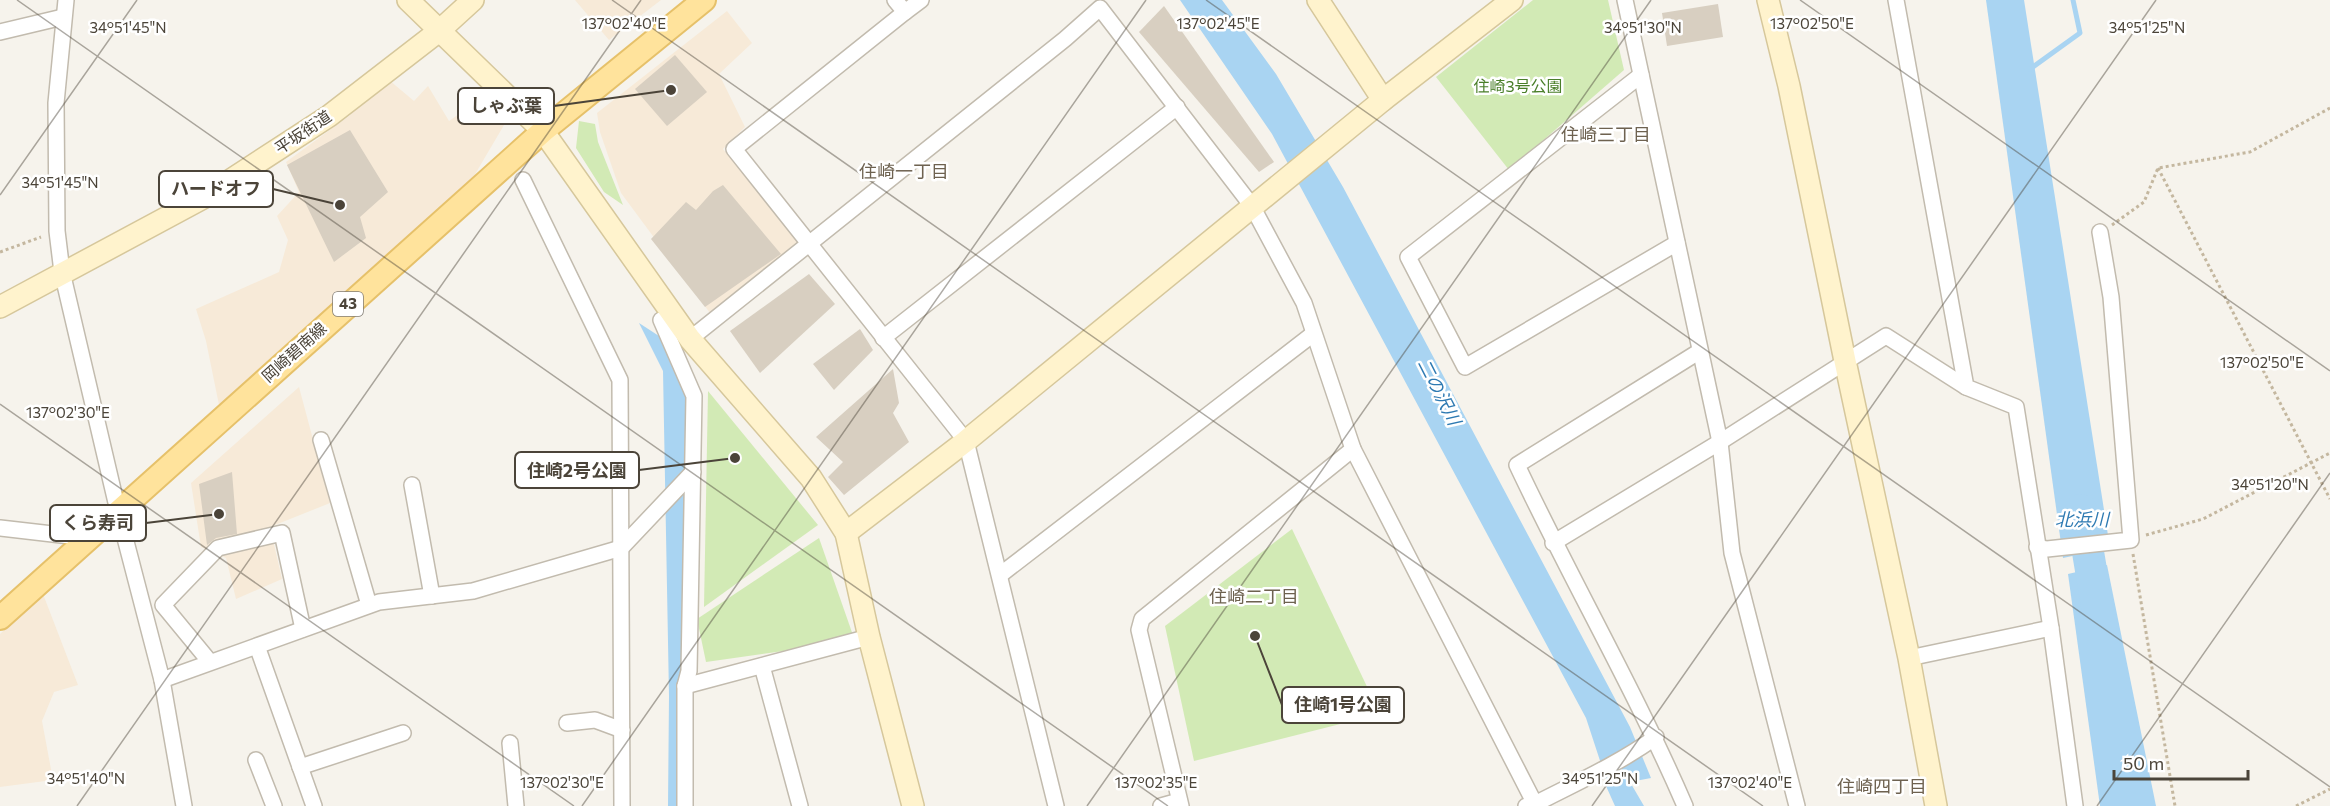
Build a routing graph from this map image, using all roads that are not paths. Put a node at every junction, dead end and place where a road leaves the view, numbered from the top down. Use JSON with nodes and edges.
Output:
{"nodes":[{"id":1,"x":66,"y":0,"type":"edge"},
{"id":2,"x":408,"y":0,"type":"edge"},
{"id":3,"x":473,"y":0,"type":"edge"},
{"id":4,"x":704,"y":0,"type":"edge"},
{"id":5,"x":895,"y":0,"type":"edge"},
{"id":6,"x":921,"y":0,"type":"edge"},
{"id":7,"x":1318,"y":0,"type":"edge"},
{"id":8,"x":1512,"y":0,"type":"edge"},
{"id":9,"x":1625,"y":0,"type":"edge"},
{"id":10,"x":1768,"y":0,"type":"edge"},
{"id":11,"x":1896,"y":0,"type":"edge"},
{"id":12,"x":1095,"y":4,"type":"edge"},
{"id":13,"x":905,"y":12,"type":"junction"},
{"id":14,"x":63,"y":17,"type":"junction"},
{"id":15,"x":439,"y":31,"type":"junction"},
{"id":16,"x":0,"y":32,"type":"edge"},
{"id":17,"x":1641,"y":75,"type":"junction"},
{"id":18,"x":1383,"y":100,"type":"junction"},
{"id":19,"x":1177,"y":107,"type":"junction"},
{"id":20,"x":543,"y":131,"type":"junction"},
{"id":21,"x":523,"y":180,"type":"dead end"},
{"id":22,"x":1252,"y":206,"type":"junction"},
{"id":23,"x":2100,"y":232,"type":"road end"},
{"id":24,"x":1677,"y":243,"type":"junction"},
{"id":25,"x":808,"y":244,"type":"junction"},
{"id":26,"x":62,"y":272,"type":"junction"},
{"id":27,"x":0,"y":307,"type":"edge"},
{"id":28,"x":661,"y":320,"type":"dead end"},
{"id":29,"x":1313,"y":334,"type":"junction"},
{"id":30,"x":883,"y":338,"type":"junction"},
{"id":31,"x":690,"y":339,"type":"junction"},
{"id":32,"x":1700,"y":351,"type":"junction"},
{"id":33,"x":1845,"y":361,"type":"junction"},
{"id":34,"x":1965,"y":387,"type":"junction"},
{"id":35,"x":321,"y":440,"type":"dead end"},
{"id":36,"x":966,"y":441,"type":"junction"},
{"id":37,"x":1720,"y":442,"type":"junction"},
{"id":38,"x":1353,"y":449,"type":"junction"},
{"id":39,"x":689,"y":476,"type":"junction"},
{"id":40,"x":412,"y":485,"type":"dead end"},
{"id":41,"x":118,"y":512,"type":"junction"},
{"id":42,"x":0,"y":528,"type":"edge"},
{"id":43,"x":846,"y":533,"type":"junction"},
{"id":44,"x":87,"y":538,"type":"junction"},
{"id":45,"x":1553,"y":543,"type":"junction"},
{"id":46,"x":621,"y":548,"type":"junction"},
{"id":47,"x":2042,"y":548,"type":"junction"},
{"id":48,"x":1000,"y":575,"type":"junction"},
{"id":49,"x":432,"y":596,"type":"junction"},
{"id":50,"x":141,"y":598,"type":"junction"},
{"id":51,"x":164,"y":605,"type":"junction"},
{"id":52,"x":369,"y":605,"type":"junction"},
{"id":53,"x":0,"y":618,"type":"edge"},
{"id":54,"x":2051,"y":628,"type":"junction"},
{"id":55,"x":303,"y":629,"type":"junction"},
{"id":56,"x":869,"y":637,"type":"junction"},
{"id":57,"x":257,"y":646,"type":"junction"},
{"id":58,"x":1910,"y":658,"type":"junction"},
{"id":59,"x":210,"y":662,"type":"junction"},
{"id":60,"x":762,"y":666,"type":"junction"},
{"id":61,"x":162,"y":680,"type":"junction"},
{"id":62,"x":685,"y":686,"type":"junction"},
{"id":63,"x":567,"y":723,"type":"dead end"},
{"id":64,"x":622,"y":730,"type":"junction"},
{"id":65,"x":403,"y":733,"type":"dead end"},
{"id":66,"x":1656,"y":737,"type":"junction"},
{"id":67,"x":510,"y":743,"type":"dead end"},
{"id":68,"x":256,"y":759,"type":"dead end"},
{"id":69,"x":300,"y":768,"type":"junction"},
{"id":70,"x":1180,"y":803,"type":"edge"},
{"id":71,"x":1533,"y":805,"type":"edge"},
{"id":72,"x":184,"y":806,"type":"edge"},
{"id":73,"x":274,"y":806,"type":"edge"},
{"id":74,"x":314,"y":806,"type":"edge"},
{"id":75,"x":516,"y":806,"type":"edge"},
{"id":76,"x":622,"y":806,"type":"edge"},
{"id":77,"x":685,"y":806,"type":"edge"},
{"id":78,"x":800,"y":806,"type":"edge"},
{"id":79,"x":913,"y":806,"type":"edge"},
{"id":80,"x":1056,"y":806,"type":"edge"},
{"id":81,"x":1161,"y":806,"type":"edge"},
{"id":82,"x":1685,"y":806,"type":"edge"},
{"id":83,"x":1797,"y":806,"type":"edge"},
{"id":84,"x":1936,"y":806,"type":"edge"},
{"id":85,"x":2075,"y":806,"type":"edge"}],
"edges":[{"from":1,"to":14,"type":"street"},
{"from":2,"to":15,"type":"street"},
{"from":3,"to":15,"type":"street","name":"平坂街道"},
{"from":4,"to":20,"type":"main road","name":"岡崎碧南線","number":"43"},
{"from":5,"to":13,"type":"street"},
{"from":6,"to":13,"type":"street"},
{"from":7,"to":18,"type":"street"},
{"from":8,"to":18,"type":"street"},
{"from":9,"to":17,"type":"street"},
{"from":10,"to":33,"type":"street"},
{"from":11,"to":34,"type":"street"},
{"from":12,"to":19,"type":"street"},
{"from":12,"to":25,"type":"street"},
{"from":13,"to":25,"type":"street"},
{"from":14,"to":16,"type":"street"},
{"from":14,"to":26,"type":"street"},
{"from":15,"to":20,"type":"street"},
{"from":15,"to":26,"type":"street","name":"平坂街道"},
{"from":17,"to":24,"type":"street"},
{"from":17,"to":24,"type":"street"},
{"from":18,"to":22,"type":"street"},
{"from":19,"to":22,"type":"street"},
{"from":19,"to":30,"type":"street"},
{"from":20,"to":31,"type":"street"},
{"from":20,"to":41,"type":"main road","name":"岡崎碧南線","number":"43"},
{"from":21,"to":46,"type":"street"},
{"from":22,"to":29,"type":"street"},
{"from":22,"to":36,"type":"street"},
{"from":23,"to":47,"type":"street"},
{"from":24,"to":32,"type":"street"},
{"from":25,"to":30,"type":"street"},
{"from":25,"to":31,"type":"street"},
{"from":26,"to":27,"type":"street","name":"平坂街道"},
{"from":26,"to":41,"type":"street"},
{"from":28,"to":39,"type":"street"},
{"from":29,"to":38,"type":"street"},
{"from":29,"to":48,"type":"street"},
{"from":30,"to":36,"type":"street"},
{"from":31,"to":43,"type":"street"},
{"from":32,"to":37,"type":"street"},
{"from":32,"to":45,"type":"street"},
{"from":33,"to":34,"type":"street"},
{"from":33,"to":37,"type":"street"},
{"from":33,"to":58,"type":"street"},
{"from":34,"to":47,"type":"street"},
{"from":35,"to":52,"type":"street"},
{"from":36,"to":43,"type":"street"},
{"from":36,"to":48,"type":"street"},
{"from":37,"to":45,"type":"street"},
{"from":37,"to":83,"type":"street"},
{"from":38,"to":70,"type":"street"},
{"from":38,"to":71,"type":"street"},
{"from":39,"to":46,"type":"street"},
{"from":39,"to":62,"type":"street"},
{"from":40,"to":49,"type":"street"},
{"from":41,"to":44,"type":"main road","name":"岡崎碧南線","number":"43"},
{"from":41,"to":50,"type":"street"},
{"from":42,"to":44,"type":"street"},
{"from":43,"to":56,"type":"street"},
{"from":44,"to":53,"type":"main road","name":"岡崎碧南線","number":"43"},
{"from":45,"to":66,"type":"street"},
{"from":46,"to":49,"type":"street"},
{"from":46,"to":64,"type":"street"},
{"from":47,"to":54,"type":"street"},
{"from":48,"to":80,"type":"street"},
{"from":49,"to":52,"type":"street"},
{"from":50,"to":51,"type":"street"},
{"from":50,"to":61,"type":"street"},
{"from":51,"to":55,"type":"street"},
{"from":51,"to":59,"type":"street"},
{"from":52,"to":55,"type":"street"},
{"from":54,"to":58,"type":"street"},
{"from":54,"to":85,"type":"street"},
{"from":55,"to":57,"type":"street"},
{"from":56,"to":60,"type":"street"},
{"from":56,"to":79,"type":"street"},
{"from":57,"to":59,"type":"street"},
{"from":57,"to":69,"type":"street"},
{"from":58,"to":84,"type":"street"},
{"from":59,"to":61,"type":"street"},
{"from":60,"to":62,"type":"street"},
{"from":60,"to":78,"type":"street"},
{"from":61,"to":72,"type":"street"},
{"from":62,"to":77,"type":"street"},
{"from":63,"to":64,"type":"street"},
{"from":64,"to":76,"type":"street"},
{"from":65,"to":69,"type":"street"},
{"from":66,"to":71,"type":"street"},
{"from":66,"to":82,"type":"street"},
{"from":67,"to":75,"type":"street"},
{"from":68,"to":73,"type":"street"},
{"from":69,"to":74,"type":"street"},
{"from":70,"to":81,"type":"street"}]}
